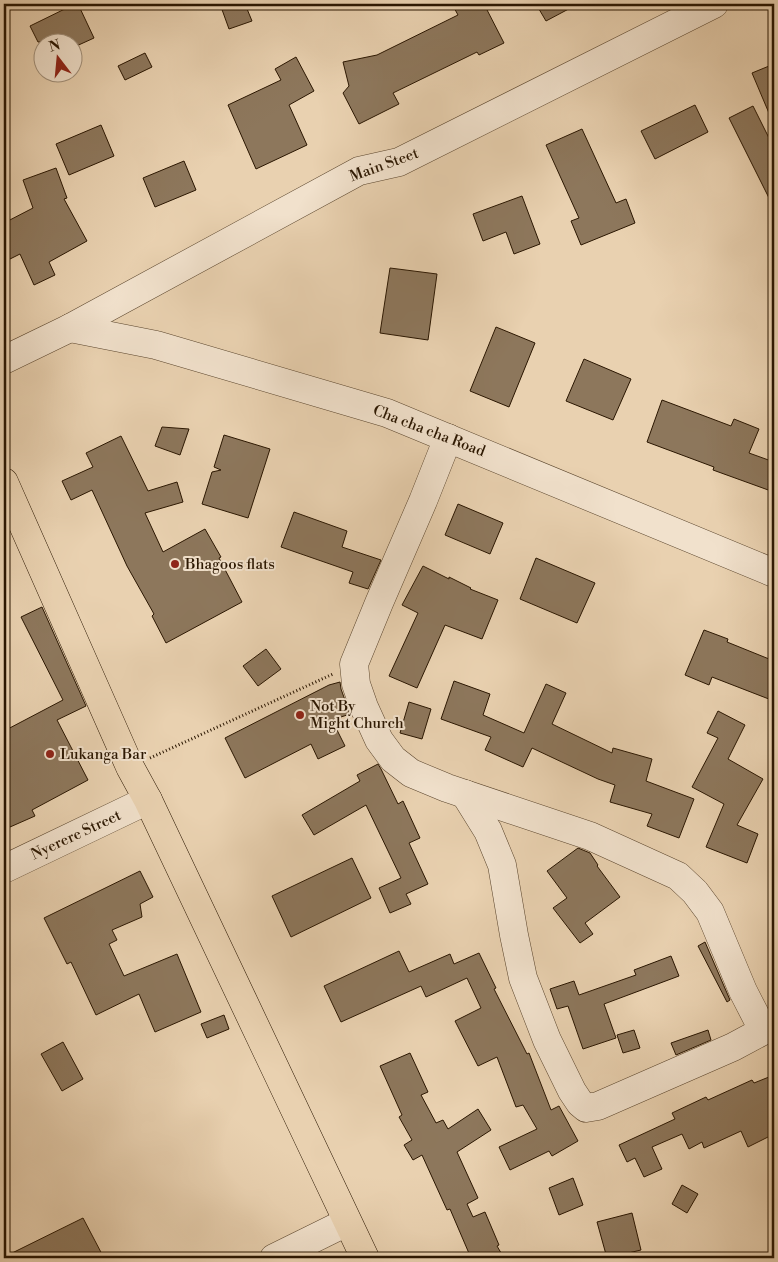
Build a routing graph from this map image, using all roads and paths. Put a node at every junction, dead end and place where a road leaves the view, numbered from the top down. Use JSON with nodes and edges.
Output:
{"nodes":[{"id":1,"x":687,"y":11,"type":"edge"},
{"id":2,"x":70,"y":328,"type":"junction"},
{"id":3,"x":4,"y":360,"type":"edge"},
{"id":4,"x":448,"y":438,"type":"junction"},
{"id":5,"x":4,"y":482,"type":"edge"},
{"id":6,"x":774,"y":573,"type":"edge"},
{"id":7,"x":354,"y":664,"type":"junction"},
{"id":8,"x":130,"y":767,"type":"junction"},
{"id":9,"x":465,"y":794,"type":"junction"},
{"id":10,"x":148,"y":800,"type":"junction"},
{"id":11,"x":4,"y":869,"type":"edge"},
{"id":12,"x":768,"y":1028,"type":"edge"},
{"id":13,"x":347,"y":1222,"type":"junction"},
{"id":14,"x":274,"y":1258,"type":"edge"},
{"id":15,"x":365,"y":1258,"type":"edge"}],
"edges":[{"from":1,"to":2,"type":"street","name":"Main Steet"},
{"from":2,"to":3,"type":"street","name":"Main Steet"},
{"from":2,"to":4,"type":"street","name":"Cha cha cha Road"},
{"from":4,"to":6,"type":"street","name":"Cha cha cha Road"},
{"from":4,"to":7,"type":"street"},
{"from":5,"to":8,"type":"main road"},
{"from":7,"to":8,"type":"path"},
{"from":7,"to":9,"type":"street"},
{"from":8,"to":10,"type":"main road"},
{"from":9,"to":12,"type":"street"},
{"from":9,"to":12,"type":"street"},
{"from":10,"to":11,"type":"street","name":"Nyerere Street"},
{"from":10,"to":13,"type":"main road"},
{"from":13,"to":14,"type":"street"},
{"from":13,"to":15,"type":"main road"}]}
